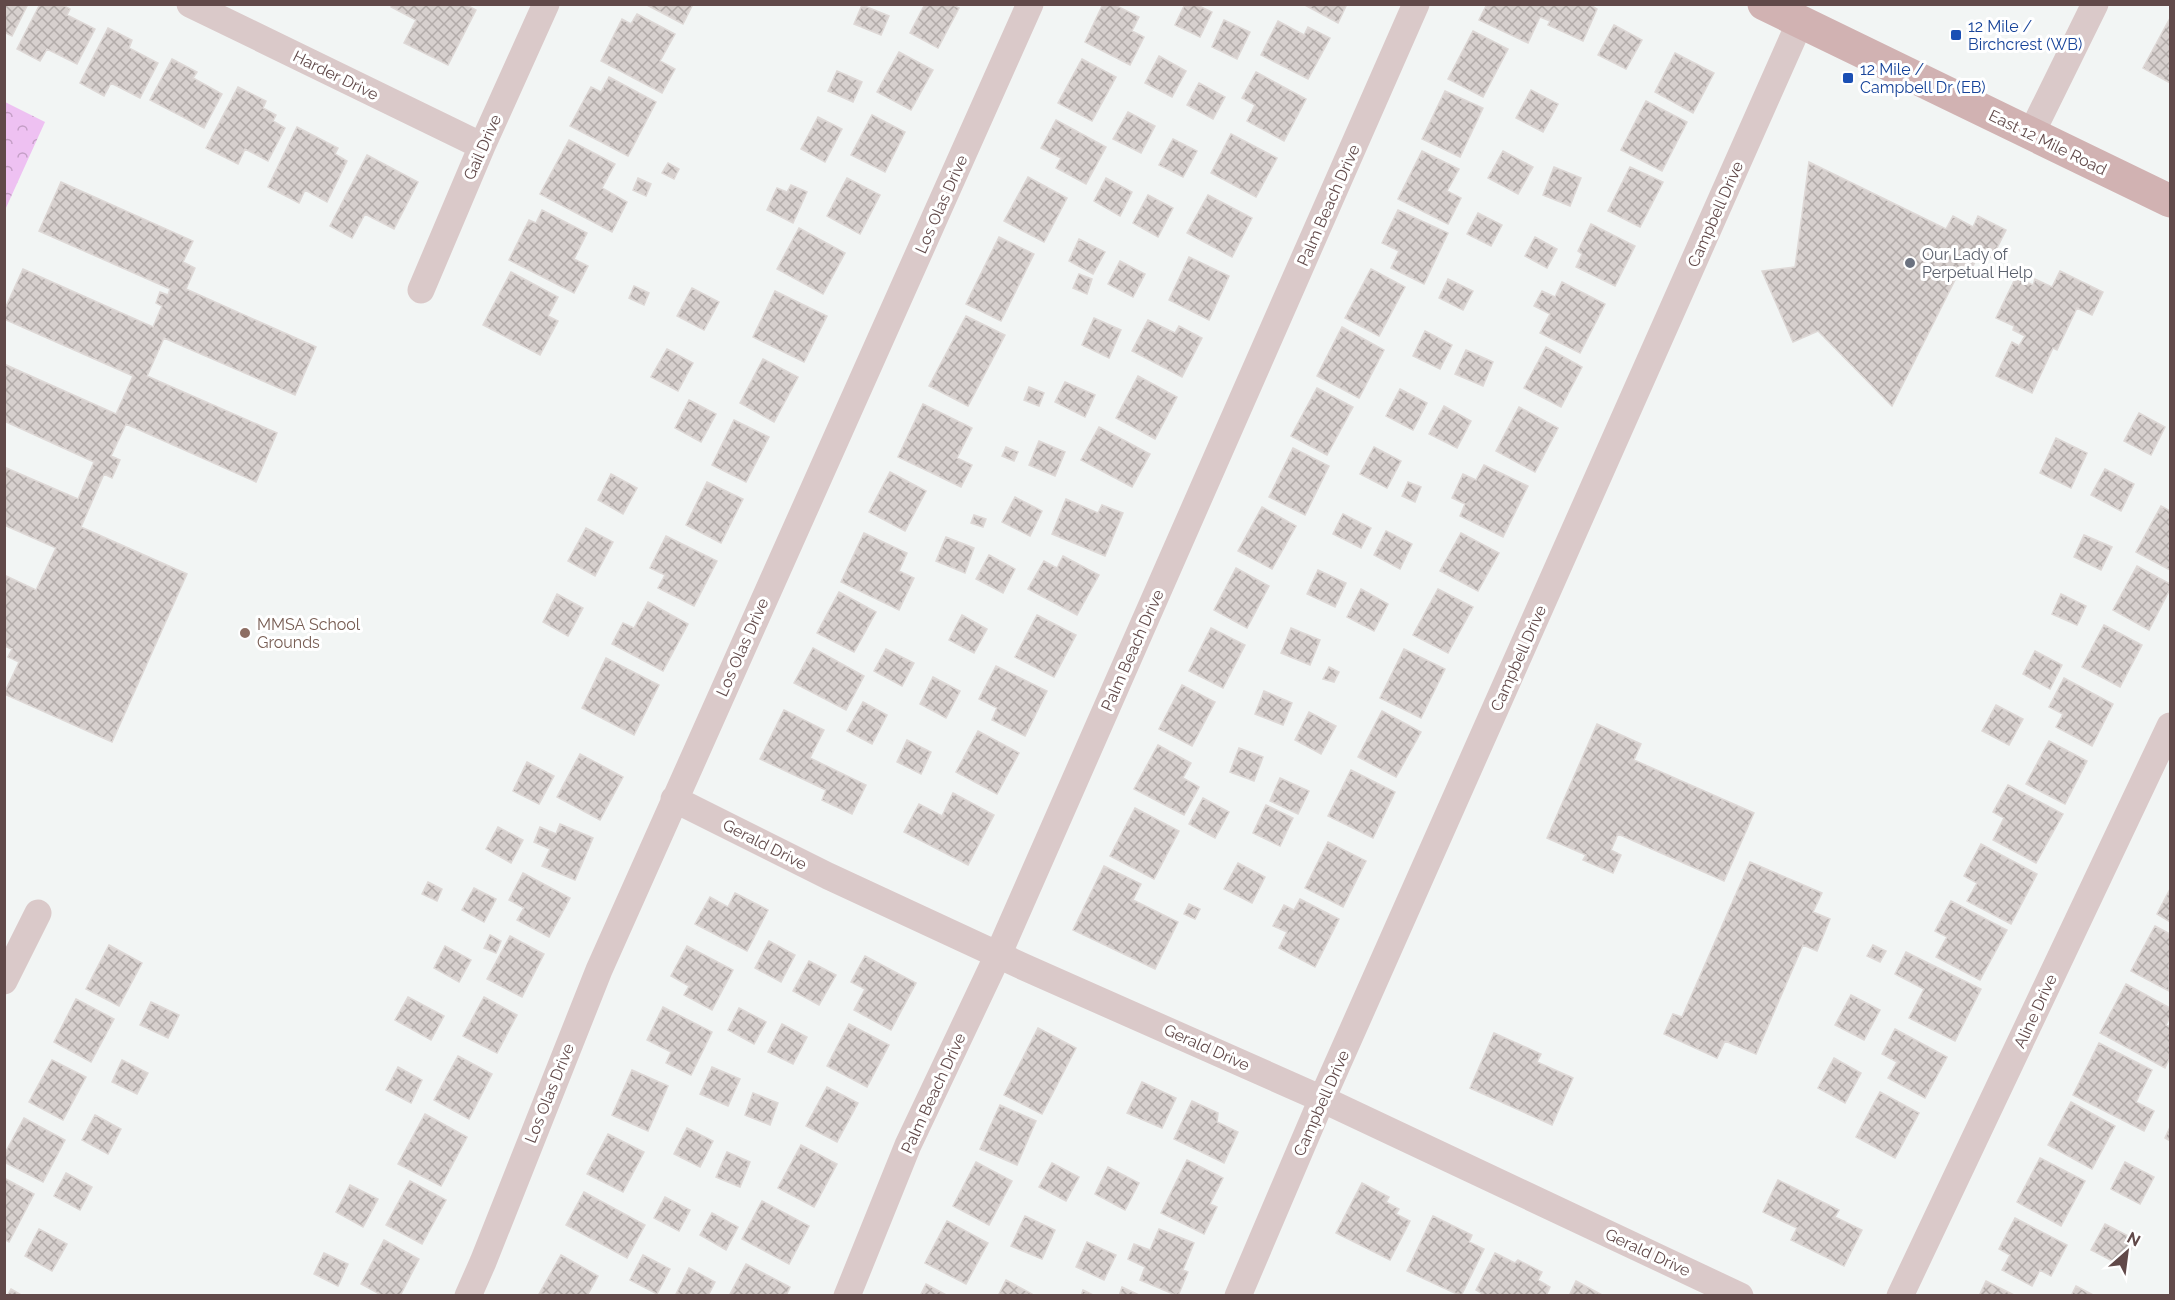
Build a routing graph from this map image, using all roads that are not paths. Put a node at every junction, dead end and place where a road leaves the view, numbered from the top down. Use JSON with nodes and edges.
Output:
{"nodes":[{"id":1,"x":190,"y":4,"type":"edge"},
{"id":2,"x":546,"y":4,"type":"edge"},
{"id":3,"x":1030,"y":4,"type":"edge"},
{"id":4,"x":1416,"y":4,"type":"edge"},
{"id":5,"x":1764,"y":4,"type":"edge"},
{"id":6,"x":2095,"y":4,"type":"edge"},
{"id":7,"x":1800,"y":21,"type":"junction"},
{"id":8,"x":2031,"y":134,"type":"junction"},
{"id":9,"x":482,"y":146,"type":"junction"},
{"id":10,"x":2170,"y":201,"type":"edge"},
{"id":11,"x":421,"y":291,"type":"dead end"},
{"id":12,"x":2170,"y":726,"type":"edge"},
{"id":13,"x":674,"y":799,"type":"junction"},
{"id":14,"x":38,"y":913,"type":"dead end"},
{"id":15,"x":998,"y":955,"type":"junction"},
{"id":16,"x":4,"y":981,"type":"edge"},
{"id":17,"x":1322,"y":1099,"type":"junction"},
{"id":18,"x":468,"y":1296,"type":"edge"},
{"id":19,"x":847,"y":1296,"type":"edge"},
{"id":20,"x":1238,"y":1296,"type":"edge"},
{"id":21,"x":1740,"y":1296,"type":"edge"},
{"id":22,"x":1900,"y":1296,"type":"edge"}],
"edges":[{"from":1,"to":9,"type":"street","name":"Harder Drive"},
{"from":2,"to":9,"type":"street","name":"Gail Drive"},
{"from":3,"to":13,"type":"street","name":"Los Olas Drive"},
{"from":4,"to":15,"type":"street","name":"Palm Beach Drive"},
{"from":5,"to":7,"type":"main road","name":"East 12 Mile Road"},
{"from":6,"to":8,"type":"street"},
{"from":7,"to":8,"type":"main road","name":"East 12 Mile Road"},
{"from":7,"to":17,"type":"street","name":"Campbell Drive"},
{"from":8,"to":10,"type":"main road","name":"East 12 Mile Road"},
{"from":9,"to":11,"type":"street","name":"Gail Drive"},
{"from":12,"to":22,"type":"street","name":"Aline Drive"},
{"from":13,"to":15,"type":"street","name":"Gerald Drive"},
{"from":13,"to":18,"type":"street","name":"Los Olas Drive"},
{"from":14,"to":16,"type":"street"},
{"from":15,"to":17,"type":"street","name":"Gerald Drive"},
{"from":15,"to":19,"type":"street","name":"Palm Beach Drive"},
{"from":17,"to":20,"type":"street","name":"Campbell Drive"},
{"from":17,"to":21,"type":"street","name":"Gerald Drive"}]}
